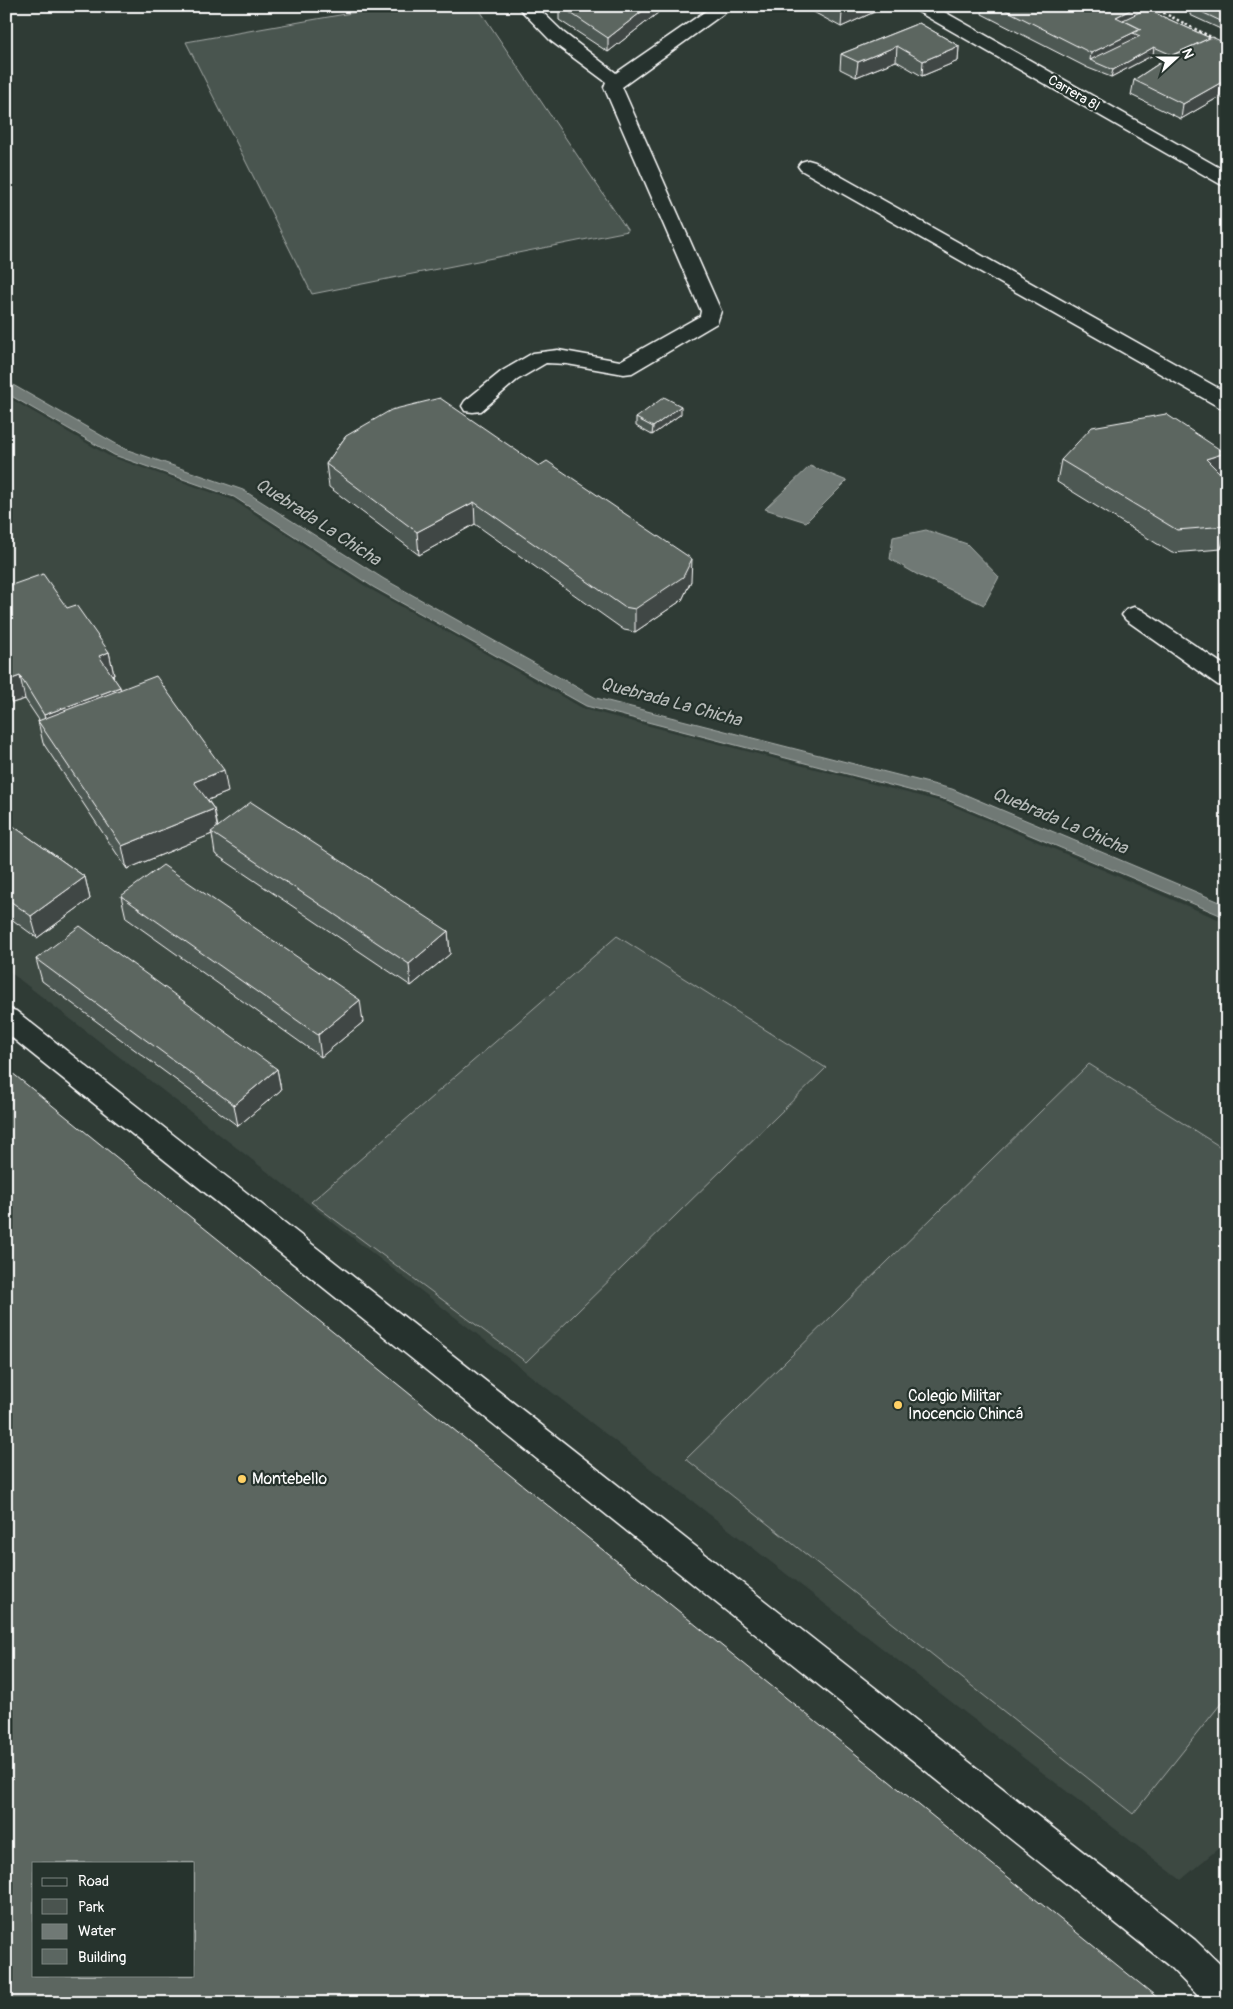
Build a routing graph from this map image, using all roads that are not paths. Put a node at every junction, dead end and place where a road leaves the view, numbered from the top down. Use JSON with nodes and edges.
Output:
{"nodes":[{"id":1,"x":526,"y":6,"type":"edge"},
{"id":2,"x":725,"y":6,"type":"edge"},
{"id":3,"x":921,"y":6,"type":"edge"},
{"id":4,"x":616,"y":81,"type":"junction"},
{"id":5,"x":808,"y":166,"type":"dead end"},
{"id":6,"x":1227,"y":180,"type":"edge"},
{"id":7,"x":1227,"y":402,"type":"edge"},
{"id":8,"x":473,"y":406,"type":"dead end"},
{"id":9,"x":1134,"y":615,"type":"dead end"},
{"id":10,"x":1227,"y":679,"type":"edge"},
{"id":11,"x":6,"y":1018,"type":"edge"},
{"id":12,"x":1227,"y":1998,"type":"edge"}],
"edges":[{"from":1,"to":4,"type":"street"},
{"from":2,"to":4,"type":"street"},
{"from":3,"to":6,"type":"street","name":"Carrera 8I"},
{"from":4,"to":8,"type":"street"},
{"from":5,"to":7,"type":"street"},
{"from":9,"to":10,"type":"street"},
{"from":11,"to":12,"type":"street"}]}
